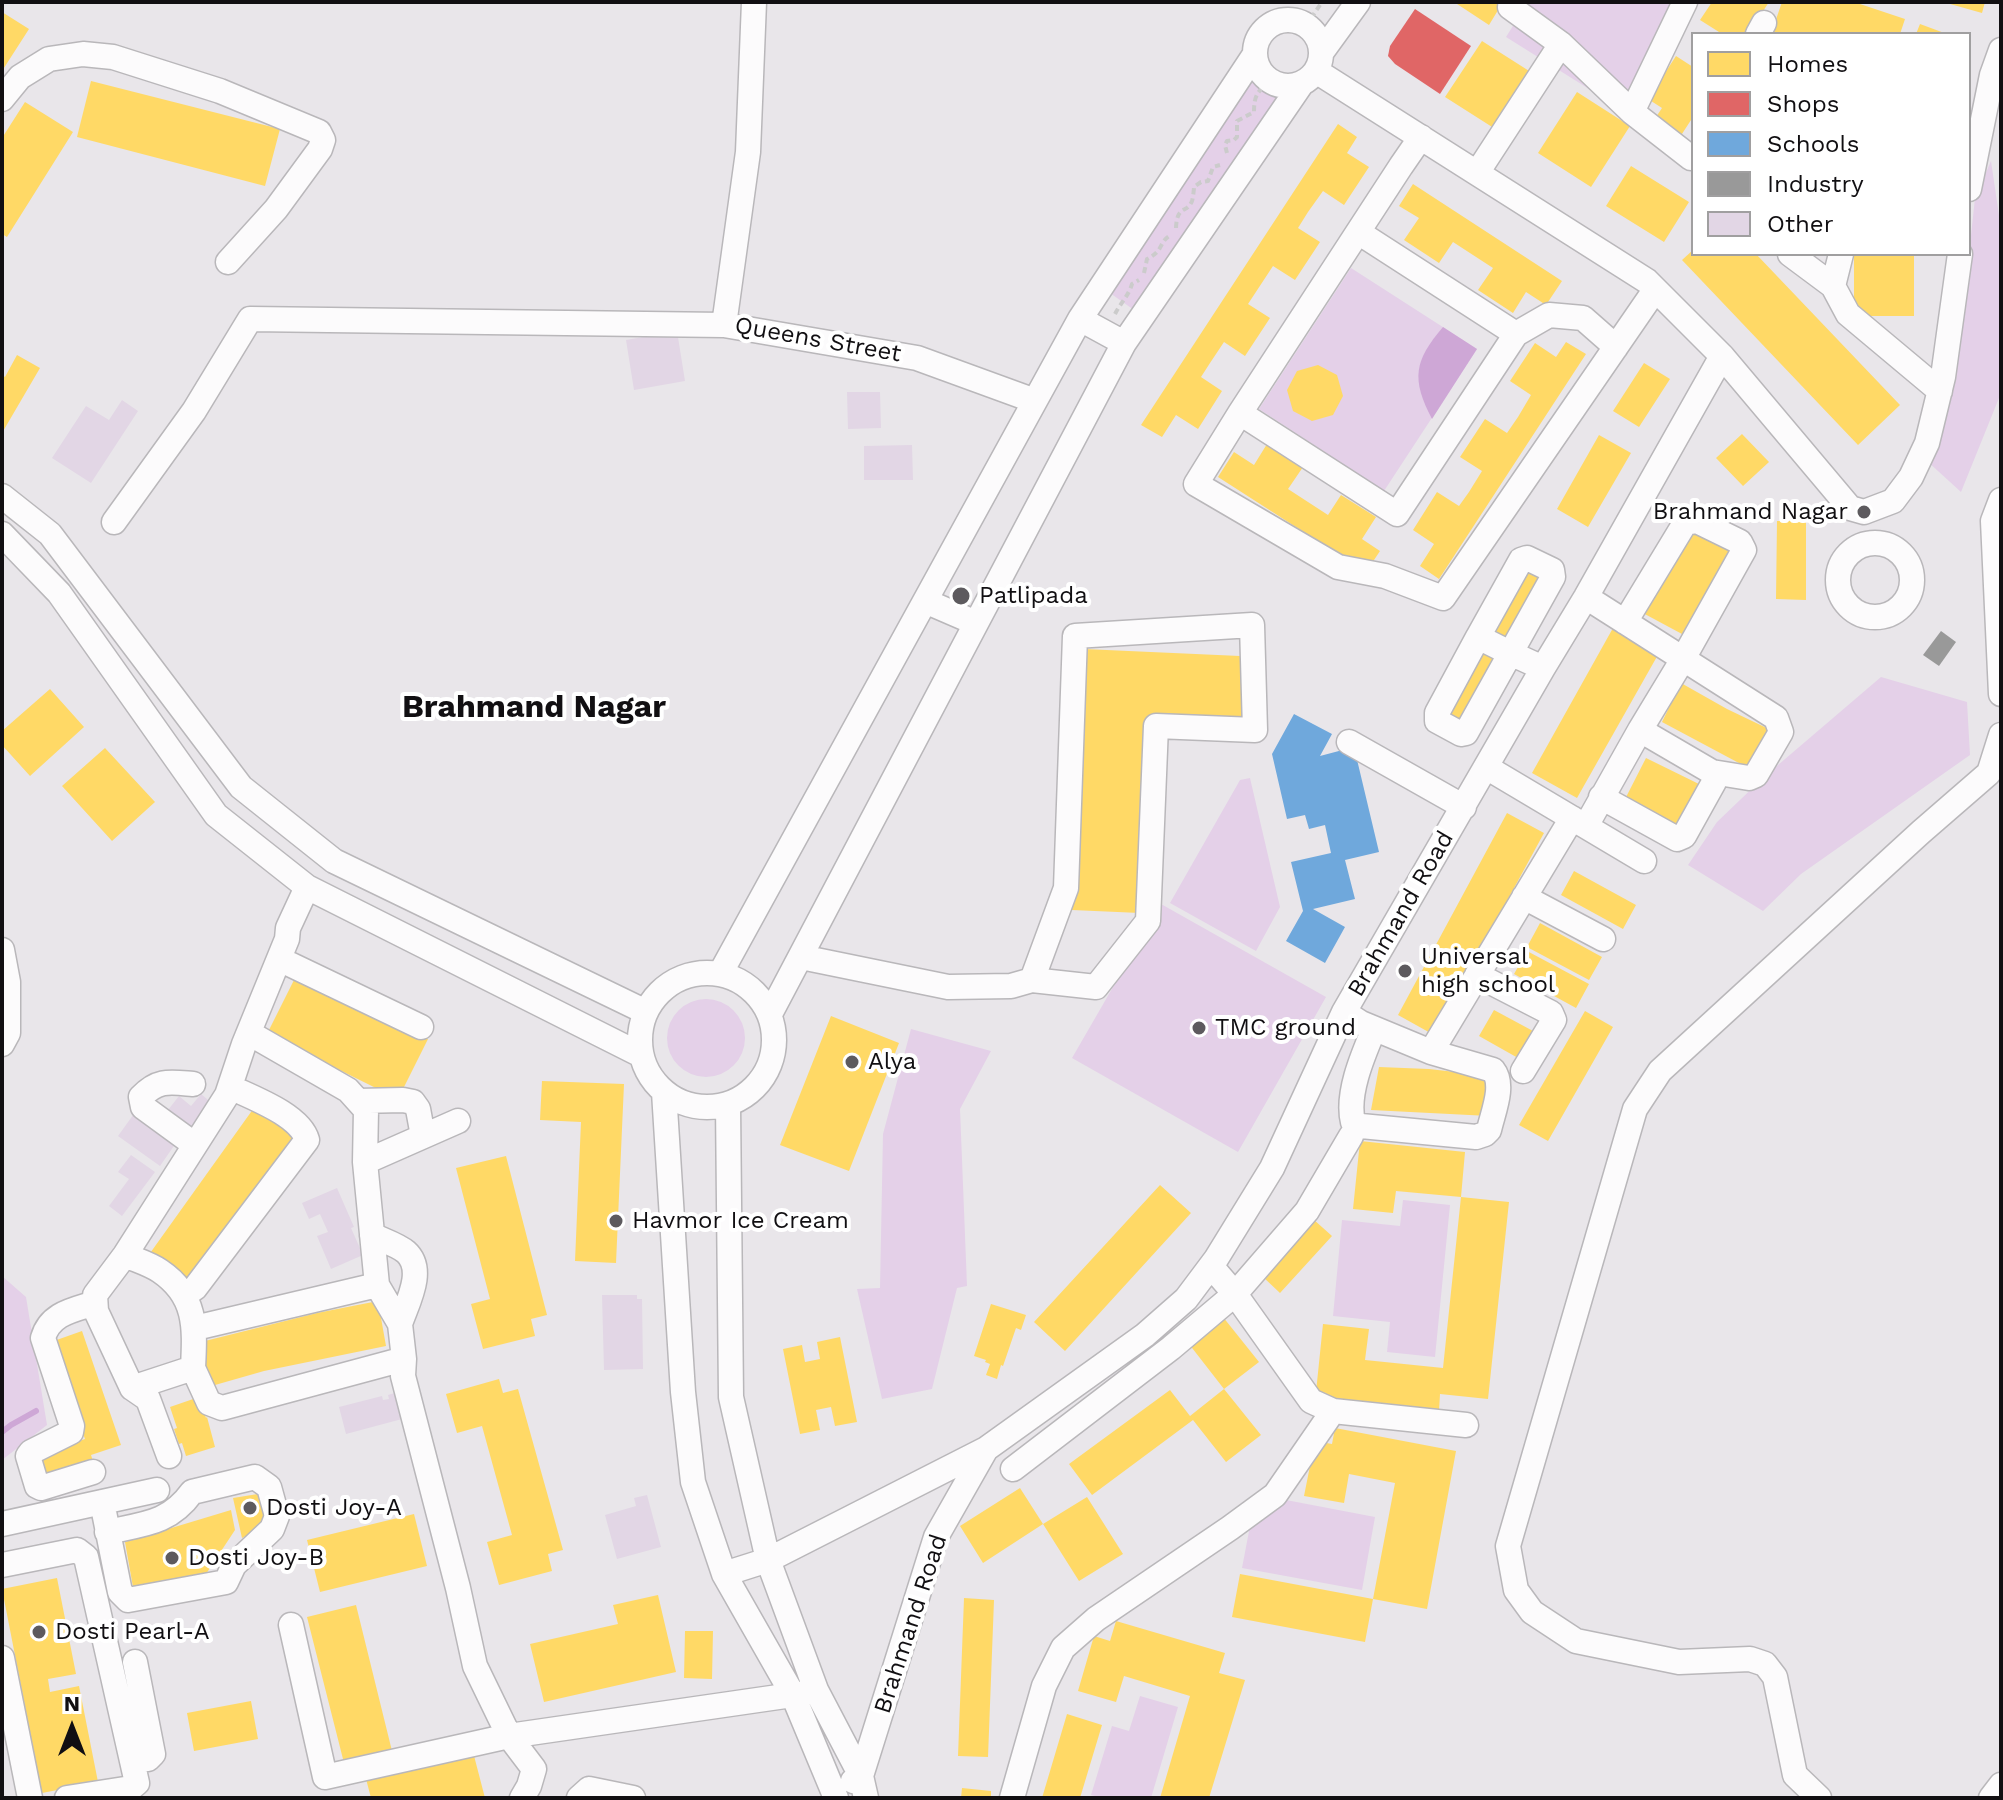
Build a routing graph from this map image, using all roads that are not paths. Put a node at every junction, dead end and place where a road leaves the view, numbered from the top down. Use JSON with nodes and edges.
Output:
{"nodes":[{"id":1,"x":754,"y":2,"type":"edge"},
{"id":2,"x":1288,"y":2,"type":"edge"},
{"id":3,"x":1358,"y":2,"type":"edge"},
{"id":4,"x":1513,"y":2,"type":"edge"},
{"id":5,"x":1685,"y":2,"type":"edge"},
{"id":6,"x":1273,"y":24,"type":"junction"},
{"id":7,"x":1561,"y":44,"type":"junction"},
{"id":8,"x":2001,"y":50,"type":"edge"},
{"id":9,"x":1255,"y":54,"type":"junction"},
{"id":10,"x":1313,"y":69,"type":"junction"},
{"id":11,"x":2,"y":99,"type":"edge"},
{"id":12,"x":1632,"y":112,"type":"junction"},
{"id":13,"x":1421,"y":137,"type":"junction"},
{"id":14,"x":1691,"y":158,"type":"edge"},
{"id":15,"x":1477,"y":173,"type":"junction"},
{"id":16,"x":1971,"y":179,"type":"edge"},
{"id":17,"x":1358,"y":232,"type":"junction"},
{"id":18,"x":1793,"y":256,"type":"edge"},
{"id":19,"x":1840,"y":256,"type":"edge"},
{"id":20,"x":1960,"y":256,"type":"edge"},
{"id":21,"x":228,"y":262,"type":"dead end"},
{"id":22,"x":1833,"y":286,"type":"junction"},
{"id":23,"x":1655,"y":290,"type":"junction"},
{"id":24,"x":1080,"y":319,"type":"junction"},
{"id":25,"x":724,"y":325,"type":"junction"},
{"id":26,"x":1516,"y":334,"type":"junction"},
{"id":27,"x":1115,"y":338,"type":"junction"},
{"id":28,"x":1616,"y":347,"type":"junction"},
{"id":29,"x":1722,"y":356,"type":"junction"},
{"id":30,"x":1940,"y":391,"type":"junction"},
{"id":31,"x":1035,"y":401,"type":"junction"},
{"id":32,"x":1240,"y":413,"type":"junction"},
{"id":33,"x":2001,"y":500,"type":"edge"},
{"id":34,"x":4,"y":501,"type":"edge"},
{"id":35,"x":1850,"y":508,"type":"junction"},
{"id":36,"x":114,"y":522,"type":"dead end"},
{"id":37,"x":2,"y":534,"type":"edge"},
{"id":38,"x":1855,"y":549,"type":"dead end"},
{"id":39,"x":1586,"y":597,"type":"junction"},
{"id":40,"x":925,"y":601,"type":"junction"},
{"id":41,"x":1625,"y":622,"type":"junction"},
{"id":42,"x":976,"y":623,"type":"junction"},
{"id":43,"x":1478,"y":637,"type":"junction"},
{"id":44,"x":1510,"y":653,"type":"junction"},
{"id":45,"x":1683,"y":659,"type":"junction"},
{"id":46,"x":1543,"y":668,"type":"junction"},
{"id":47,"x":2001,"y":694,"type":"edge"},
{"id":48,"x":1640,"y":730,"type":"junction"},
{"id":49,"x":2001,"y":735,"type":"edge"},
{"id":50,"x":1349,"y":742,"type":"dead end"},
{"id":51,"x":1486,"y":767,"type":"junction"},
{"id":52,"x":1712,"y":772,"type":"junction"},
{"id":53,"x":1601,"y":797,"type":"junction"},
{"id":54,"x":1464,"y":807,"type":"junction"},
{"id":55,"x":1579,"y":822,"type":"junction"},
{"id":56,"x":1644,"y":861,"type":"dead end"},
{"id":57,"x":313,"y":890,"type":"junction"},
{"id":58,"x":1524,"y":897,"type":"junction"},
{"id":59,"x":1603,"y":939,"type":"dead end"},
{"id":60,"x":283,"y":949,"type":"junction"},
{"id":61,"x":2,"y":950,"type":"edge"},
{"id":62,"x":801,"y":957,"type":"junction"},
{"id":63,"x":720,"y":974,"type":"junction"},
{"id":64,"x":1477,"y":975,"type":"junction"},
{"id":65,"x":1032,"y":980,"type":"junction"},
{"id":66,"x":646,"y":1012,"type":"junction"},
{"id":67,"x":1344,"y":1012,"type":"junction"},
{"id":68,"x":770,"y":1014,"type":"junction"},
{"id":69,"x":421,"y":1027,"type":"dead end"},
{"id":70,"x":1374,"y":1029,"type":"junction"},
{"id":71,"x":249,"y":1033,"type":"junction"},
{"id":72,"x":2,"y":1044,"type":"edge"},
{"id":73,"x":1431,"y":1052,"type":"junction"},
{"id":74,"x":641,"y":1055,"type":"junction"},
{"id":75,"x":1523,"y":1071,"type":"dead end"},
{"id":76,"x":193,"y":1084,"type":"dead end"},
{"id":77,"x":230,"y":1087,"type":"junction"},
{"id":78,"x":664,"y":1092,"type":"junction"},
{"id":79,"x":358,"y":1101,"type":"junction"},
{"id":80,"x":728,"y":1105,"type":"junction"},
{"id":81,"x":458,"y":1121,"type":"dead end"},
{"id":82,"x":423,"y":1136,"type":"junction"},
{"id":83,"x":1351,"y":1136,"type":"dead end"},
{"id":84,"x":195,"y":1145,"type":"junction"},
{"id":85,"x":365,"y":1162,"type":"junction"},
{"id":86,"x":372,"y":1235,"type":"junction"},
{"id":87,"x":125,"y":1255,"type":"junction"},
{"id":88,"x":1211,"y":1266,"type":"junction"},
{"id":89,"x":377,"y":1285,"type":"junction"},
{"id":90,"x":1235,"y":1294,"type":"junction"},
{"id":91,"x":185,"y":1295,"type":"junction"},
{"id":92,"x":95,"y":1303,"type":"junction"},
{"id":93,"x":400,"y":1324,"type":"junction"},
{"id":94,"x":195,"y":1328,"type":"junction"},
{"id":95,"x":404,"y":1359,"type":"junction"},
{"id":96,"x":193,"y":1368,"type":"junction"},
{"id":97,"x":132,"y":1388,"type":"junction"},
{"id":98,"x":1333,"y":1411,"type":"junction"},
{"id":99,"x":1466,"y":1425,"type":"dead end"},
{"id":100,"x":986,"y":1449,"type":"junction"},
{"id":101,"x":169,"y":1456,"type":"dead end"},
{"id":102,"x":1013,"y":1469,"type":"dead end"},
{"id":103,"x":93,"y":1472,"type":"dead end"},
{"id":104,"x":157,"y":1490,"type":"dead end"},
{"id":105,"x":102,"y":1502,"type":"junction"},
{"id":106,"x":2,"y":1524,"type":"edge"},
{"id":107,"x":107,"y":1532,"type":"junction"},
{"id":108,"x":768,"y":1560,"type":"junction"},
{"id":109,"x":2,"y":1565,"type":"edge"},
{"id":110,"x":724,"y":1574,"type":"junction"},
{"id":111,"x":291,"y":1625,"type":"dead end"},
{"id":112,"x":2,"y":1658,"type":"edge"},
{"id":113,"x":135,"y":1662,"type":"dead end"},
{"id":114,"x":805,"y":1693,"type":"junction"},
{"id":115,"x":509,"y":1736,"type":"junction"},
{"id":116,"x":132,"y":1760,"type":"junction"},
{"id":117,"x":2001,"y":1785,"type":"edge"},
{"id":118,"x":863,"y":1787,"type":"edge"},
{"id":119,"x":836,"y":1796,"type":"edge"},
{"id":120,"x":30,"y":1798,"type":"edge"},
{"id":121,"x":67,"y":1798,"type":"edge"},
{"id":122,"x":522,"y":1798,"type":"edge"},
{"id":123,"x":579,"y":1798,"type":"edge"},
{"id":124,"x":633,"y":1798,"type":"edge"},
{"id":125,"x":1012,"y":1798,"type":"edge"},
{"id":126,"x":1819,"y":1798,"type":"edge"},
{"id":127,"x":1991,"y":1798,"type":"edge"}],
"edges":[{"from":1,"to":25,"type":"street","name":"Queens Street"},
{"from":2,"to":6,"type":"street"},
{"from":3,"to":10,"type":"street"},
{"from":4,"to":7,"type":"street"},
{"from":5,"to":12,"type":"street"},
{"from":6,"to":9,"type":"street"},
{"from":6,"to":10,"type":"street"},
{"from":7,"to":12,"type":"street"},
{"from":7,"to":15,"type":"street"},
{"from":8,"to":16,"type":"street"},
{"from":9,"to":10,"type":"street"},
{"from":9,"to":24,"type":"street"},
{"from":10,"to":13,"type":"street"},
{"from":10,"to":27,"type":"street"},
{"from":11,"to":21,"type":"street"},
{"from":12,"to":14,"type":"street"},
{"from":13,"to":15,"type":"street"},
{"from":13,"to":17,"type":"street"},
{"from":15,"to":23,"type":"street"},
{"from":17,"to":26,"type":"street"},
{"from":17,"to":32,"type":"street"},
{"from":18,"to":22,"type":"street"},
{"from":19,"to":22,"type":"street"},
{"from":20,"to":30,"type":"street"},
{"from":22,"to":30,"type":"street"},
{"from":23,"to":28,"type":"street"},
{"from":23,"to":29,"type":"street"},
{"from":24,"to":27,"type":"street"},
{"from":24,"to":31,"type":"street"},
{"from":25,"to":31,"type":"street","name":"Queens Street"},
{"from":25,"to":36,"type":"street"},
{"from":26,"to":28,"type":"street"},
{"from":26,"to":32,"type":"street"},
{"from":27,"to":42,"type":"street"},
{"from":28,"to":32,"type":"street"},
{"from":29,"to":35,"type":"street"},
{"from":29,"to":39,"type":"street","name":"Brahmand Road"},
{"from":30,"to":35,"type":"street"},
{"from":31,"to":40,"type":"street"},
{"from":33,"to":47,"type":"street"},
{"from":34,"to":66,"type":"street"},
{"from":35,"to":38,"type":"street"},
{"from":37,"to":57,"type":"street"},
{"from":39,"to":41,"type":"street"},
{"from":39,"to":46,"type":"street","name":"Brahmand Road"},
{"from":40,"to":42,"type":"street"},
{"from":40,"to":63,"type":"street"},
{"from":41,"to":45,"type":"street"},
{"from":41,"to":45,"type":"street"},
{"from":42,"to":62,"type":"street"},
{"from":43,"to":44,"type":"street"},
{"from":43,"to":44,"type":"street"},
{"from":43,"to":44,"type":"street"},
{"from":44,"to":46,"type":"street"},
{"from":45,"to":48,"type":"street"},
{"from":45,"to":52,"type":"street"},
{"from":46,"to":51,"type":"street","name":"Brahmand Road"},
{"from":48,"to":52,"type":"street"},
{"from":48,"to":53,"type":"street"},
{"from":49,"to":126,"type":"street"},
{"from":50,"to":54,"type":"street"},
{"from":51,"to":54,"type":"street","name":"Brahmand Road"},
{"from":51,"to":55,"type":"street"},
{"from":52,"to":53,"type":"street"},
{"from":53,"to":55,"type":"street"},
{"from":54,"to":67,"type":"street","name":"Brahmand Road"},
{"from":55,"to":56,"type":"street"},
{"from":55,"to":58,"type":"street"},
{"from":57,"to":60,"type":"street"},
{"from":57,"to":74,"type":"street"},
{"from":58,"to":59,"type":"street"},
{"from":58,"to":64,"type":"street"},
{"from":60,"to":69,"type":"street"},
{"from":60,"to":71,"type":"street"},
{"from":61,"to":72,"type":"street"},
{"from":62,"to":65,"type":"street"},
{"from":62,"to":68,"type":"street"},
{"from":63,"to":66,"type":"street"},
{"from":63,"to":68,"type":"street"},
{"from":64,"to":73,"type":"street"},
{"from":64,"to":75,"type":"street"},
{"from":65,"to":65,"type":"street"},
{"from":66,"to":74,"type":"street"},
{"from":67,"to":70,"type":"street"},
{"from":67,"to":88,"type":"street","name":"Brahmand Road"},
{"from":68,"to":80,"type":"street"},
{"from":70,"to":73,"type":"street"},
{"from":70,"to":73,"type":"street"},
{"from":71,"to":77,"type":"street"},
{"from":71,"to":79,"type":"street"},
{"from":74,"to":78,"type":"street"},
{"from":76,"to":84,"type":"street"},
{"from":77,"to":84,"type":"street"},
{"from":77,"to":91,"type":"street"},
{"from":78,"to":80,"type":"street"},
{"from":78,"to":110,"type":"street"},
{"from":79,"to":82,"type":"street"},
{"from":79,"to":85,"type":"street"},
{"from":80,"to":108,"type":"street"},
{"from":81,"to":82,"type":"street"},
{"from":82,"to":85,"type":"street"},
{"from":83,"to":90,"type":"street"},
{"from":84,"to":87,"type":"street"},
{"from":85,"to":86,"type":"street"},
{"from":86,"to":89,"type":"street"},
{"from":86,"to":93,"type":"street"},
{"from":87,"to":91,"type":"street"},
{"from":87,"to":92,"type":"street"},
{"from":88,"to":90,"type":"street"},
{"from":88,"to":100,"type":"street","name":"Brahmand Road"},
{"from":89,"to":93,"type":"street"},
{"from":89,"to":94,"type":"street"},
{"from":90,"to":98,"type":"street"},
{"from":90,"to":102,"type":"street"},
{"from":91,"to":94,"type":"street"},
{"from":92,"to":97,"type":"street"},
{"from":92,"to":103,"type":"street"},
{"from":93,"to":95,"type":"street"},
{"from":94,"to":96,"type":"street"},
{"from":95,"to":96,"type":"street"},
{"from":95,"to":115,"type":"street"},
{"from":96,"to":97,"type":"street"},
{"from":97,"to":101,"type":"street"},
{"from":98,"to":99,"type":"street"},
{"from":98,"to":125,"type":"street"},
{"from":100,"to":108,"type":"street","name":"Brahmand Road"},
{"from":100,"to":118,"type":"street","name":"Brahmand Road"},
{"from":104,"to":105,"type":"street"},
{"from":105,"to":106,"type":"street"},
{"from":105,"to":107,"type":"street"},
{"from":107,"to":107,"type":"street"},
{"from":108,"to":110,"type":"street","name":"Brahmand Road"},
{"from":108,"to":114,"type":"street"},
{"from":109,"to":116,"type":"street"},
{"from":110,"to":114,"type":"street"},
{"from":111,"to":115,"type":"street"},
{"from":112,"to":120,"type":"street"},
{"from":113,"to":116,"type":"street"},
{"from":114,"to":115,"type":"street"},
{"from":114,"to":118,"type":"street"},
{"from":114,"to":119,"type":"street"},
{"from":115,"to":122,"type":"street"},
{"from":116,"to":121,"type":"street"},
{"from":117,"to":127,"type":"street"},
{"from":118,"to":119,"type":"street"},
{"from":123,"to":124,"type":"street"}]}
